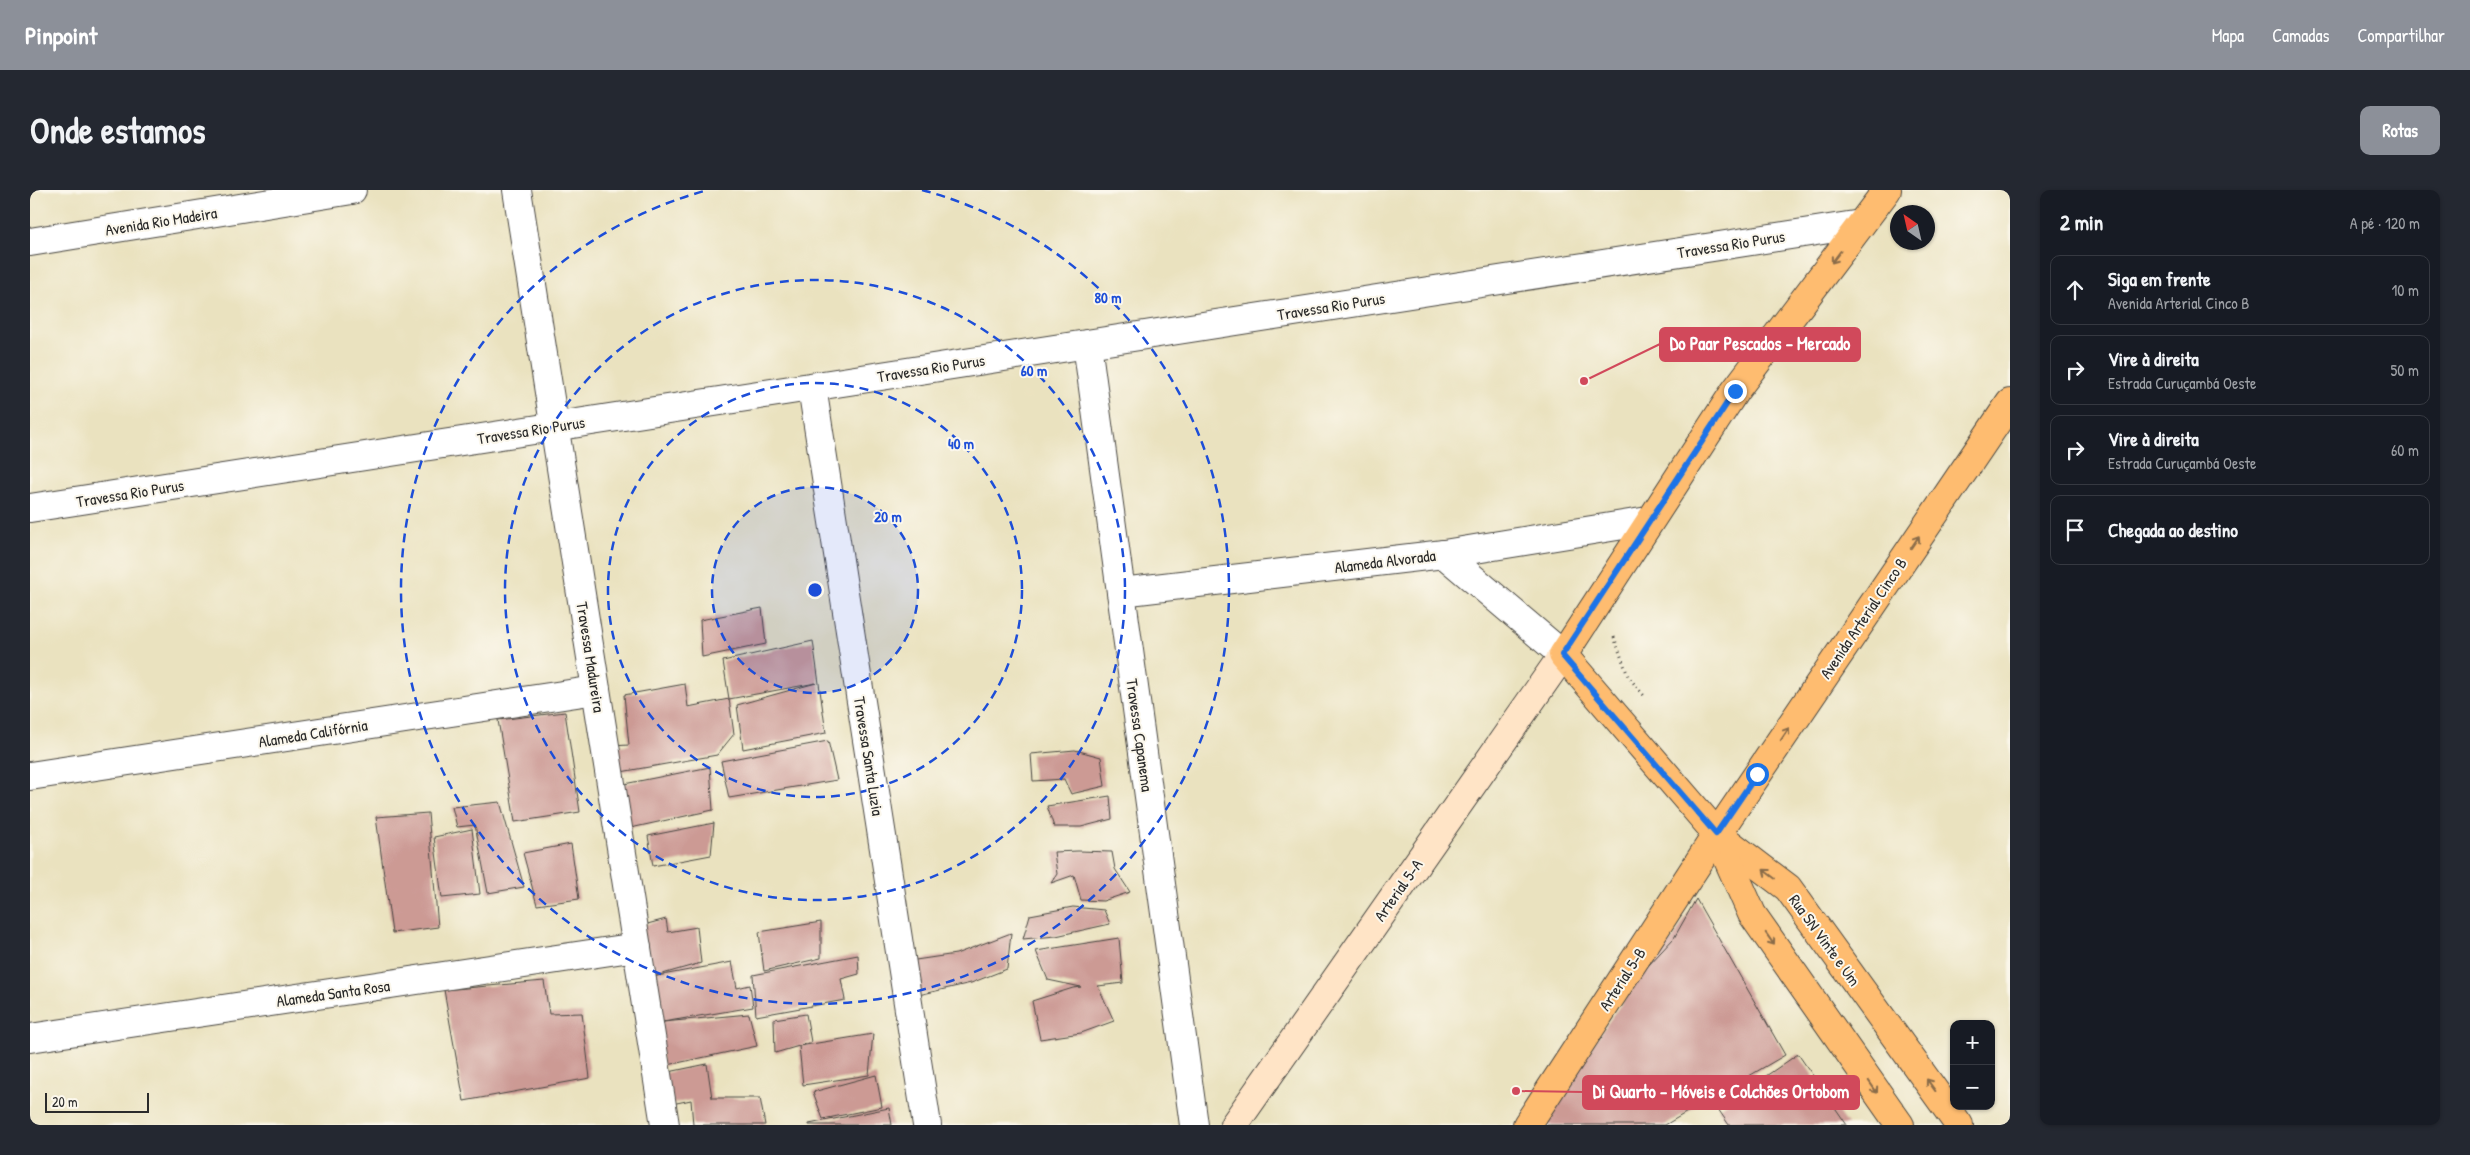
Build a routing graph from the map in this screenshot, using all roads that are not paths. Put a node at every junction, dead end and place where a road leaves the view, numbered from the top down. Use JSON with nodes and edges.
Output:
{"nodes":[{"id":1,"x":352,"y":190,"type":"edge"},
{"id":2,"x":517,"y":190,"type":"edge"},
{"id":3,"x":1887,"y":190,"type":"edge"},
{"id":4,"x":1861,"y":224,"type":"junction"},
{"id":5,"x":30,"y":242,"type":"edge"},
{"id":6,"x":1087,"y":344,"type":"junction"},
{"id":7,"x":812,"y":386,"type":"junction"},
{"id":8,"x":2010,"y":403,"type":"edge"},
{"id":9,"x":555,"y":427,"type":"junction"},
{"id":10,"x":30,"y":508,"type":"edge"},
{"id":11,"x":1648,"y":521,"type":"junction"},
{"id":12,"x":1444,"y":554,"type":"junction"},
{"id":13,"x":1121,"y":592,"type":"junction"},
{"id":14,"x":1562,"y":655,"type":"junction"},
{"id":15,"x":596,"y":690,"type":"junction"},
{"id":16,"x":30,"y":776,"type":"edge"},
{"id":17,"x":1716,"y":834,"type":"junction"},
{"id":18,"x":636,"y":948,"type":"junction"},
{"id":19,"x":30,"y":1038,"type":"edge"},
{"id":20,"x":665,"y":1125,"type":"edge"},
{"id":21,"x":927,"y":1125,"type":"edge"},
{"id":22,"x":1194,"y":1125,"type":"edge"},
{"id":23,"x":1234,"y":1125,"type":"edge"},
{"id":24,"x":1527,"y":1125,"type":"edge"},
{"id":25,"x":1900,"y":1125,"type":"edge"},
{"id":26,"x":1959,"y":1125,"type":"edge"}],
"edges":[{"from":1,"to":5,"type":"street","name":"Avenida Rio Madeira"},
{"from":2,"to":9,"type":"street","name":"Travessa Madureira"},
{"from":3,"to":4,"type":"main road"},
{"from":4,"to":6,"type":"street","name":"Travessa Rio Purus"},
{"from":4,"to":11,"type":"main road","one_way":true},
{"from":6,"to":7,"type":"street","name":"Travessa Rio Purus"},
{"from":6,"to":13,"type":"street","name":"Travessa Capanema"},
{"from":7,"to":9,"type":"street","name":"Travessa Rio Purus"},
{"from":7,"to":21,"type":"street","name":"Travessa Santa Luzia"},
{"from":17,"to":8,"type":"main road","name":"Avenida Arterial Cinco B","one_way":true},
{"from":9,"to":10,"type":"street","name":"Travessa Rio Purus"},
{"from":9,"to":15,"type":"street","name":"Travessa Madureira"},
{"from":11,"to":12,"type":"street","name":"Alameda Alvorada"},
{"from":11,"to":14,"type":"main road"},
{"from":12,"to":13,"type":"street","name":"Alameda Alvorada"},
{"from":12,"to":14,"type":"street"},
{"from":13,"to":22,"type":"street","name":"Travessa Capanema"},
{"from":14,"to":17,"type":"main road"},
{"from":14,"to":23,"type":"street","name":"Arterial 5-A"},
{"from":15,"to":16,"type":"street","name":"Alameda Califórnia"},
{"from":15,"to":18,"type":"street","name":"Travessa Madureira"},
{"from":17,"to":24,"type":"main road","name":"Arterial 5-B"},
{"from":17,"to":25,"type":"main road","one_way":true},
{"from":26,"to":17,"type":"main road","name":"Rua SN Vinte e Um","one_way":true},
{"from":18,"to":19,"type":"street","name":"Alameda Santa Rosa"},
{"from":18,"to":20,"type":"street","name":"Travessa Madureira"}]}
